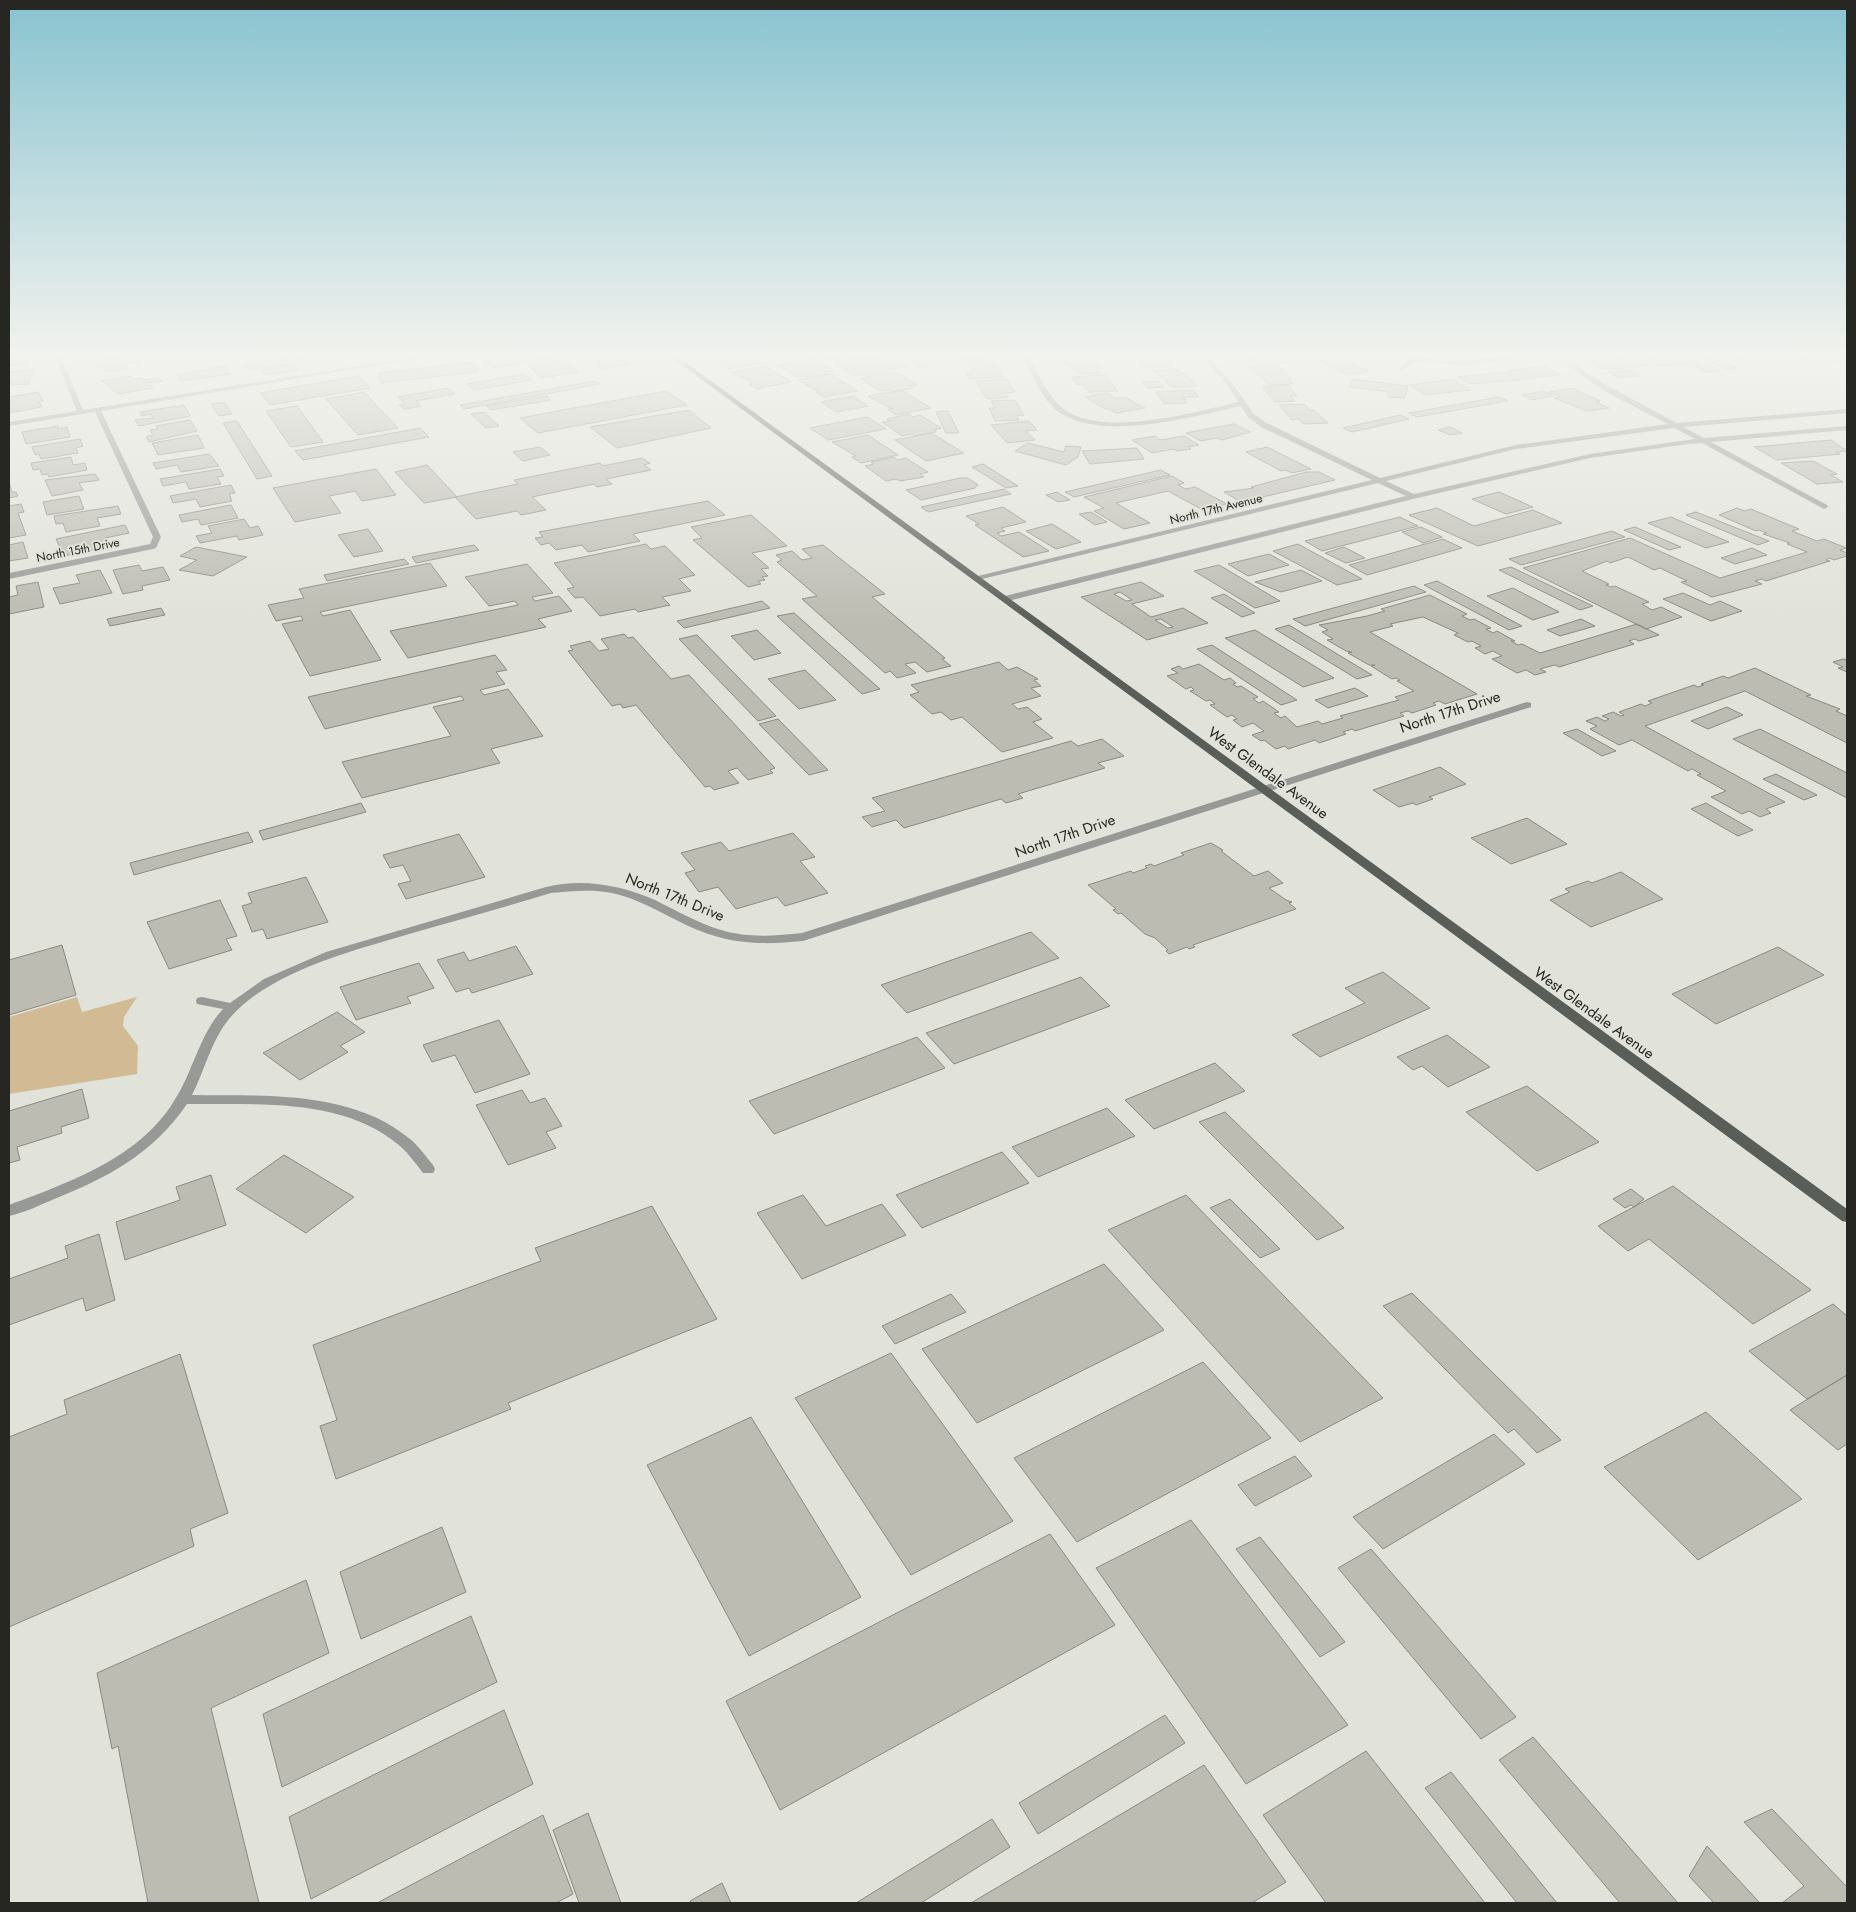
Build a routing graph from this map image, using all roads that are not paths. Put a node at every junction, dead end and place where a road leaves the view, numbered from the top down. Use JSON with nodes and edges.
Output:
{"nodes":[{"id":1,"x":113,"y":443,"type":"edge"},
{"id":2,"x":792,"y":443,"type":"edge"},
{"id":3,"x":1300,"y":443,"type":"edge"},
{"id":4,"x":1540,"y":443,"type":"edge"},
{"id":5,"x":1683,"y":443,"type":"edge"},
{"id":6,"x":1712,"y":443,"type":"edge"},
{"id":7,"x":1379,"y":481,"type":"junction"},
{"id":8,"x":1414,"y":497,"type":"junction"},
{"id":9,"x":1824,"y":507,"type":"dead end"},
{"id":10,"x":9,"y":576,"type":"edge"},
{"id":11,"x":977,"y":579,"type":"junction"},
{"id":12,"x":1004,"y":599,"type":"junction"},
{"id":13,"x":1527,"y":705,"type":"dead end"},
{"id":14,"x":1263,"y":789,"type":"junction"},
{"id":15,"x":202,"y":1001,"type":"dead end"},
{"id":16,"x":232,"y":1008,"type":"junction"},
{"id":17,"x":183,"y":1100,"type":"junction"},
{"id":18,"x":428,"y":1168,"type":"dead end"},
{"id":19,"x":9,"y":1211,"type":"edge"},
{"id":20,"x":1847,"y":1218,"type":"edge"}],
"edges":[{"from":1,"to":10,"type":"street","name":"North 15th Drive"},
{"from":2,"to":11,"type":"main road","name":"West Glendale Avenue"},
{"from":3,"to":7,"type":"street"},
{"from":4,"to":7,"type":"street","name":"North 17th Avenue"},
{"from":5,"to":8,"type":"street"},
{"from":6,"to":9,"type":"street"},
{"from":7,"to":8,"type":"street"},
{"from":7,"to":11,"type":"street","name":"North 17th Avenue"},
{"from":8,"to":12,"type":"street"},
{"from":11,"to":12,"type":"main road","name":"West Glendale Avenue"},
{"from":12,"to":14,"type":"main road","name":"West Glendale Avenue"},
{"from":13,"to":14,"type":"street","name":"North 17th Drive"},
{"from":14,"to":16,"type":"street","name":"North 17th Drive"},
{"from":14,"to":20,"type":"main road","name":"West Glendale Avenue"},
{"from":15,"to":16,"type":"street"},
{"from":16,"to":17,"type":"street","name":"North 17th Drive"},
{"from":17,"to":18,"type":"street"},
{"from":17,"to":19,"type":"street","name":"North 17th Drive"}]}
